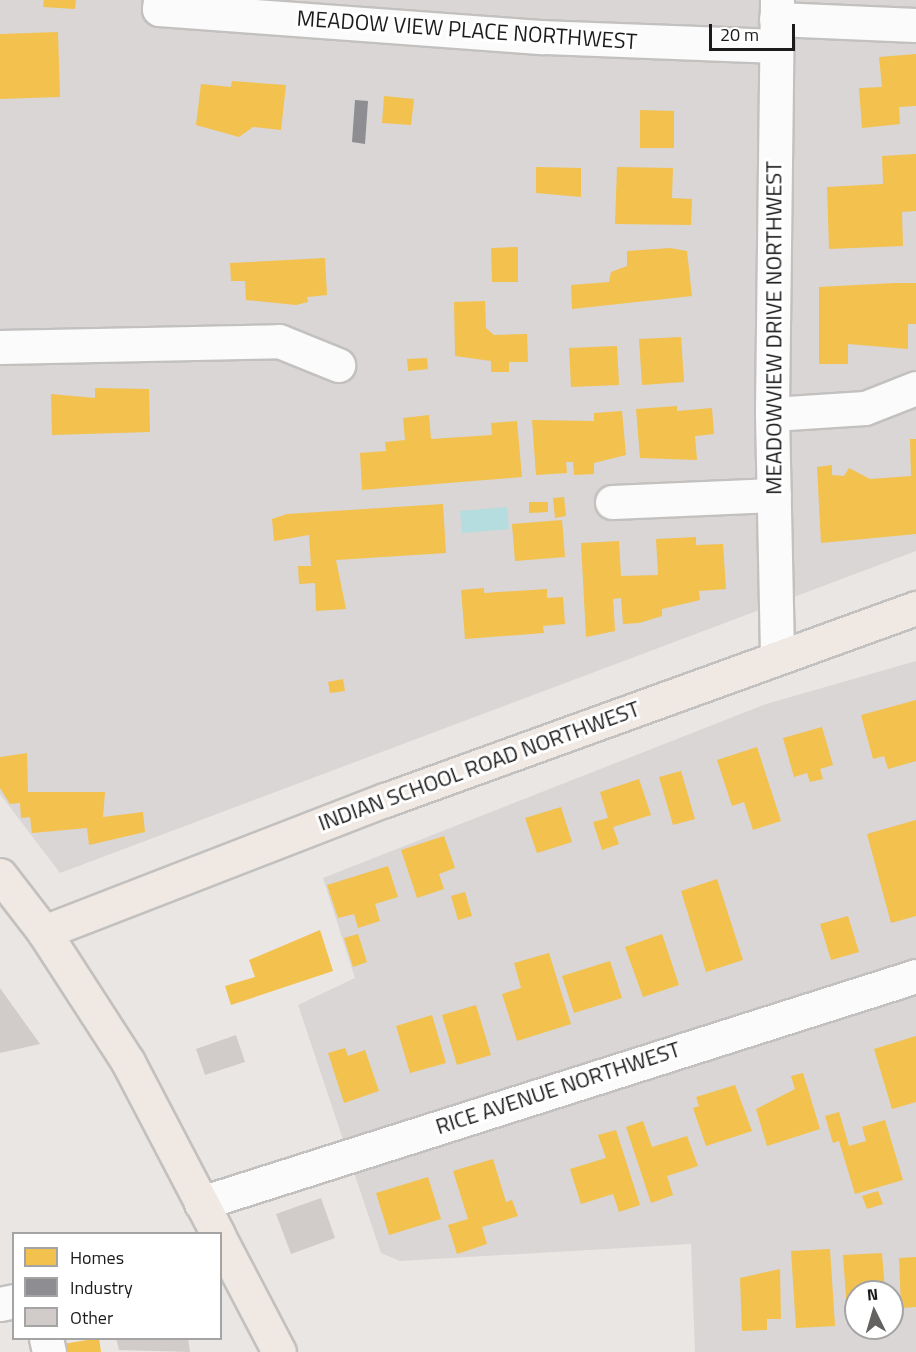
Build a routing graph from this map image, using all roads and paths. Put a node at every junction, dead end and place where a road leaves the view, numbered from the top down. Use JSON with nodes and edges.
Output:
{"nodes":[{"id":1,"x":160,"y":4,"type":"edge"},
{"id":2,"x":776,"y":22,"type":"edge"},
{"id":3,"x":916,"y":25,"type":"edge"},
{"id":4,"x":0,"y":347,"type":"edge"},
{"id":5,"x":338,"y":365,"type":"dead end"},
{"id":6,"x":916,"y":388,"type":"edge"},
{"id":7,"x":772,"y":414,"type":"junction"},
{"id":8,"x":774,"y":495,"type":"junction"},
{"id":9,"x":612,"y":502,"type":"dead end"},
{"id":10,"x":916,"y":608,"type":"edge"},
{"id":11,"x":777,"y":656,"type":"junction"},
{"id":12,"x":0,"y":875,"type":"edge"},
{"id":13,"x":44,"y":932,"type":"junction"},
{"id":14,"x":916,"y":976,"type":"edge"},
{"id":15,"x":201,"y":1203,"type":"junction"},
{"id":16,"x":216,"y":1232,"type":"edge"},
{"id":17,"x":222,"y":1245,"type":"edge"},
{"id":18,"x":279,"y":1352,"type":"edge"}],
"edges":[{"from":1,"to":2,"type":"street","name":"MEADOW VIEW PLACE NORTHWEST"},
{"from":2,"to":3,"type":"street","name":"MEADOW VIEW PLACE NORTHWEST"},
{"from":2,"to":7,"type":"street","name":"MEADOWVIEW DRIVE NORTHWEST"},
{"from":4,"to":5,"type":"street"},
{"from":6,"to":7,"type":"street"},
{"from":7,"to":8,"type":"street","name":"MEADOWVIEW DRIVE NORTHWEST"},
{"from":8,"to":9,"type":"street"},
{"from":8,"to":11,"type":"street","name":"MEADOWVIEW DRIVE NORTHWEST"},
{"from":10,"to":11,"type":"main road","name":"INDIAN SCHOOL ROAD NORTHWEST"},
{"from":11,"to":13,"type":"main road","name":"INDIAN SCHOOL ROAD NORTHWEST"},
{"from":12,"to":13,"type":"main road"},
{"from":13,"to":15,"type":"main road"},
{"from":14,"to":15,"type":"street","name":"RICE AVENUE NORTHWEST"},
{"from":15,"to":16,"type":"main road"},
{"from":17,"to":18,"type":"main road"}]}
